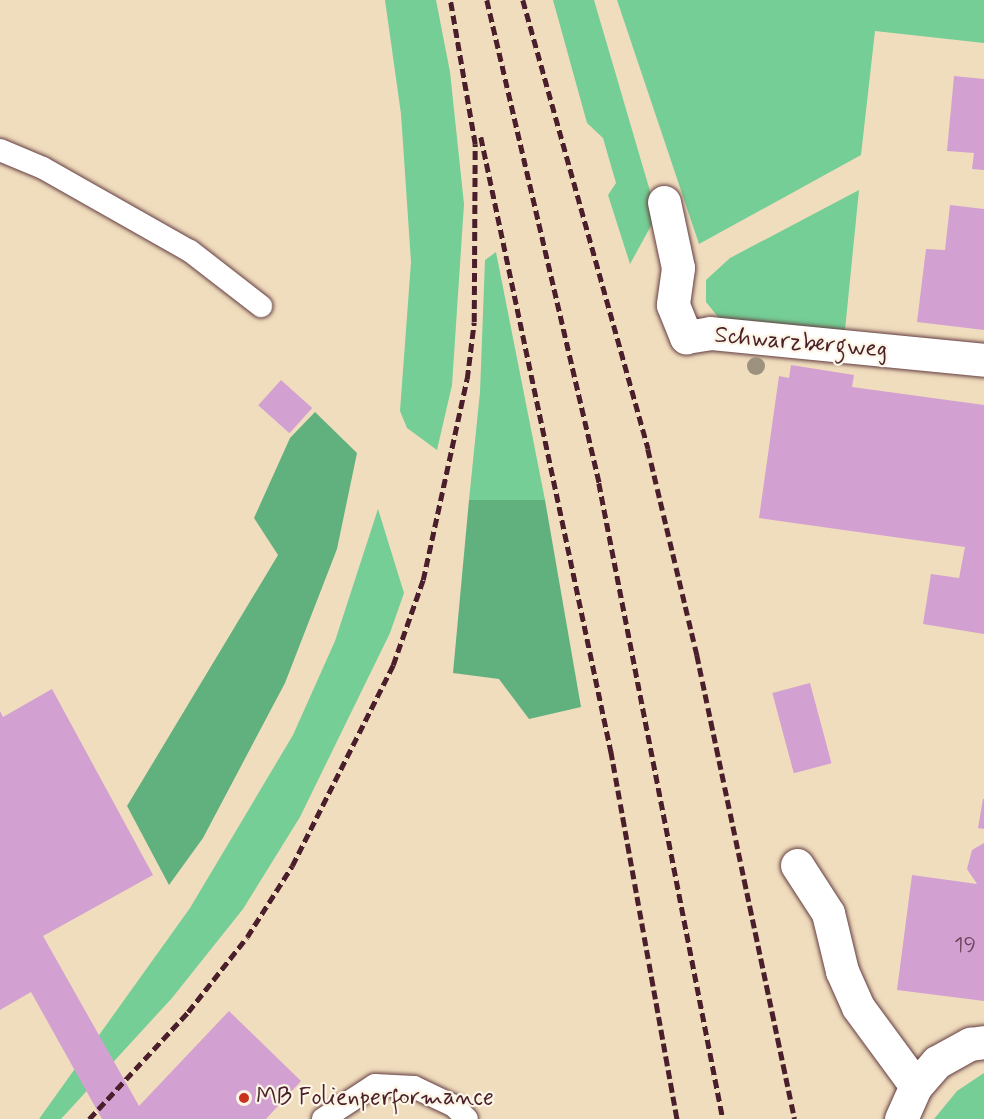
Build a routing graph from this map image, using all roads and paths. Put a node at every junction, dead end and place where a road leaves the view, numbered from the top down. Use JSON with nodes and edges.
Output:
{"nodes":[{"id":1,"x":0,"y":150,"type":"edge"},
{"id":2,"x":664,"y":202,"type":"dead end"},
{"id":3,"x":261,"y":306,"type":"dead end"},
{"id":4,"x":984,"y":360,"type":"edge"},
{"id":5,"x":797,"y":865,"type":"dead end"},
{"id":6,"x":984,"y":1042,"type":"edge"},
{"id":7,"x":916,"y":1086,"type":"junction"},
{"id":8,"x":323,"y":1119,"type":"edge"},
{"id":9,"x":467,"y":1119,"type":"edge"},
{"id":10,"x":901,"y":1119,"type":"edge"}],
"edges":[{"from":1,"to":3,"type":"lane"},
{"from":2,"to":4,"type":"street","name":"Schwarzbergweg"},
{"from":5,"to":7,"type":"street"},
{"from":6,"to":7,"type":"street"},
{"from":7,"to":10,"type":"street"},
{"from":8,"to":9,"type":"lane"}]}
